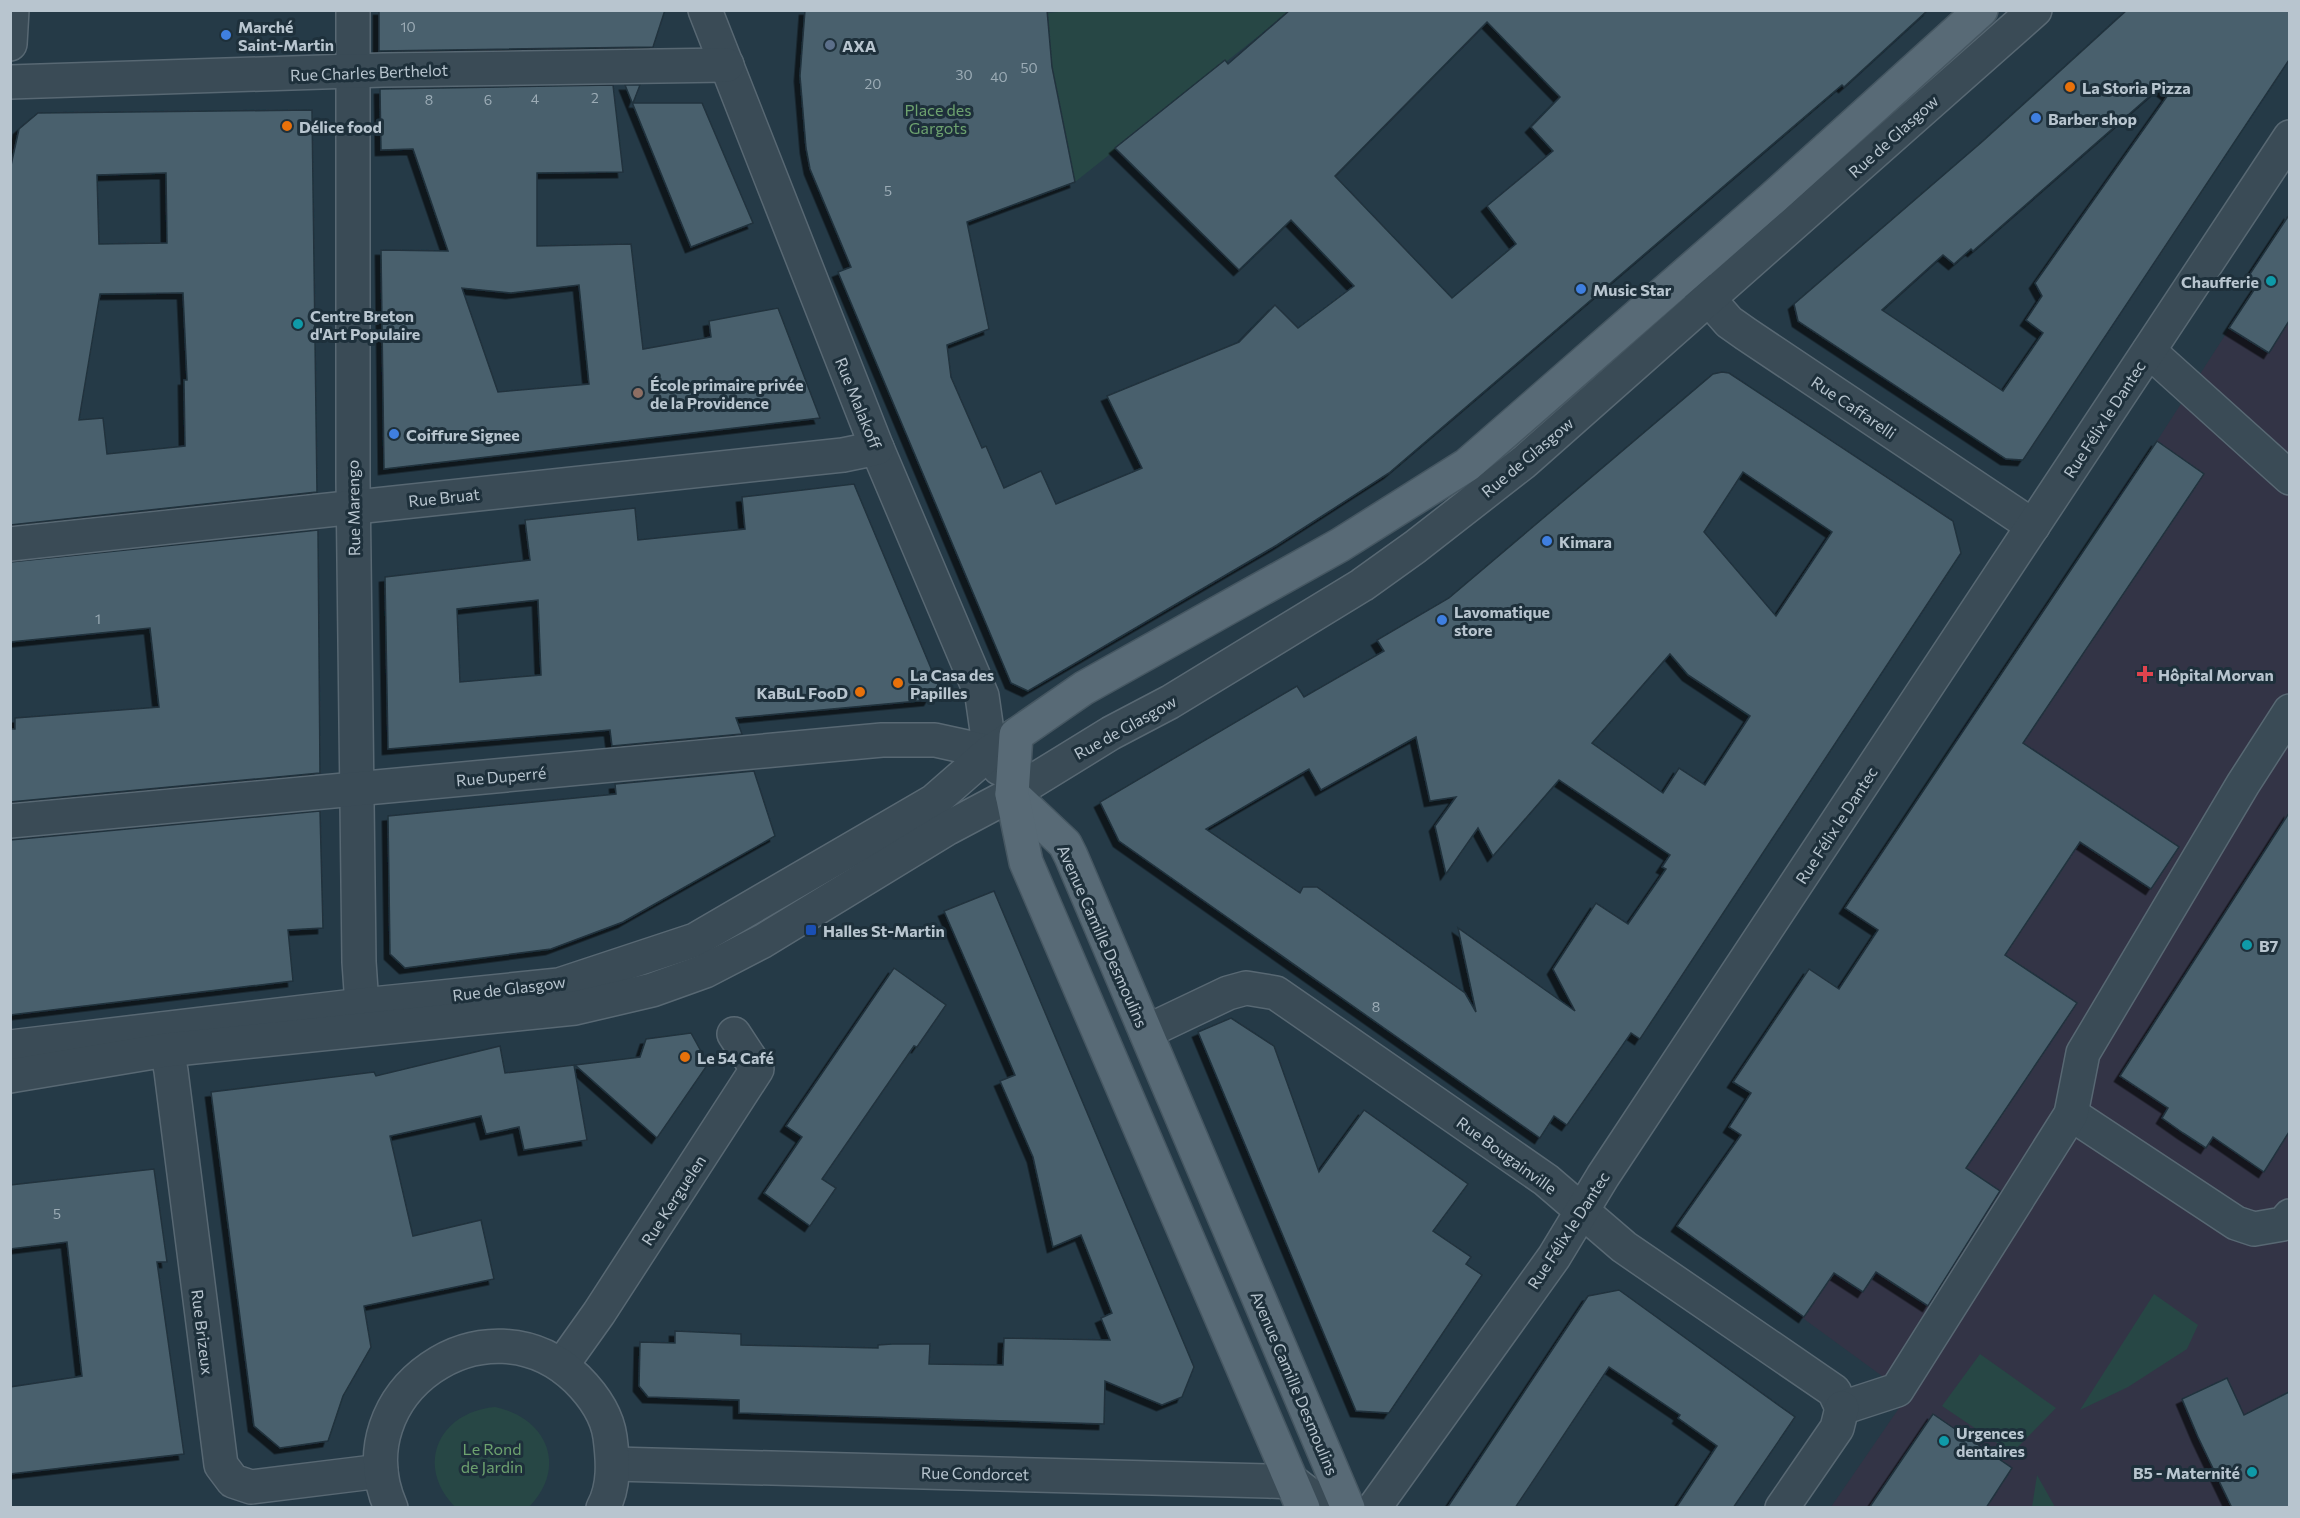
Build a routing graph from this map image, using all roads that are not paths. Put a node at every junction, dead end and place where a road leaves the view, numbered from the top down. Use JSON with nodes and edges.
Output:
{"nodes":[{"id":1,"x":12,"y":10,"type":"edge"},
{"id":2,"x":353,"y":10,"type":"edge"},
{"id":3,"x":705,"y":10,"type":"edge"},
{"id":4,"x":1982,"y":10,"type":"edge"},
{"id":5,"x":2035,"y":10,"type":"edge"},
{"id":6,"x":10,"y":44,"type":"edge"},
{"id":7,"x":727,"y":65,"type":"junction"},
{"id":8,"x":352,"y":71,"type":"junction"},
{"id":9,"x":10,"y":82,"type":"edge"},
{"id":10,"x":2289,"y":136,"type":"edge"},
{"id":11,"x":1687,"y":273,"type":"junction"},
{"id":12,"x":1707,"y":300,"type":"junction"},
{"id":13,"x":2149,"y":351,"type":"junction"},
{"id":14,"x":877,"y":448,"type":"junction"},
{"id":15,"x":2289,"y":478,"type":"edge"},
{"id":16,"x":353,"y":505,"type":"junction"},
{"id":17,"x":2033,"y":526,"type":"junction"},
{"id":18,"x":10,"y":544,"type":"edge"},
{"id":19,"x":2289,"y":711,"type":"edge"},
{"id":20,"x":1003,"y":744,"type":"junction"},
{"id":21,"x":358,"y":790,"type":"junction"},
{"id":22,"x":1012,"y":794,"type":"junction"},
{"id":23,"x":10,"y":821,"type":"edge"},
{"id":24,"x":363,"y":1005,"type":"junction"},
{"id":25,"x":1146,"y":1032,"type":"junction"},
{"id":26,"x":734,"y":1034,"type":"dead end"},
{"id":27,"x":165,"y":1040,"type":"junction"},
{"id":28,"x":10,"y":1047,"type":"edge"},
{"id":29,"x":10,"y":1076,"type":"edge"},
{"id":30,"x":2071,"y":1114,"type":"junction"},
{"id":31,"x":1583,"y":1213,"type":"junction"},
{"id":32,"x":2289,"y":1216,"type":"edge"},
{"id":33,"x":562,"y":1365,"type":"junction"},
{"id":34,"x":1842,"y":1408,"type":"junction"},
{"id":35,"x":614,"y":1464,"type":"junction"},
{"id":36,"x":381,"y":1471,"type":"junction"},
{"id":37,"x":1298,"y":1495,"type":"edge"},
{"id":38,"x":390,"y":1508,"type":"edge"},
{"id":39,"x":603,"y":1508,"type":"edge"},
{"id":40,"x":1327,"y":1508,"type":"edge"},
{"id":41,"x":1348,"y":1508,"type":"edge"},
{"id":42,"x":1374,"y":1508,"type":"edge"},
{"id":43,"x":1782,"y":1508,"type":"edge"}],
"edges":[{"from":1,"to":6,"type":"street"},
{"from":2,"to":8,"type":"street","name":"Rue Marengo"},
{"from":3,"to":7,"type":"street","name":"Rue Malakoff"},
{"from":4,"to":11,"type":"main road","name":"Rue de Glasgow"},
{"from":5,"to":12,"type":"street","name":"Rue de Glasgow"},
{"from":7,"to":8,"type":"street","name":"Rue Charles Berthelot"},
{"from":7,"to":14,"type":"street","name":"Rue Malakoff"},
{"from":8,"to":9,"type":"street","name":"Rue Charles Berthelot"},
{"from":8,"to":16,"type":"street","name":"Rue Marengo"},
{"from":10,"to":13,"type":"street","name":"Rue Félix le Dantec"},
{"from":11,"to":12,"type":"street","name":"Rue Caffarelli"},
{"from":11,"to":20,"type":"main road","name":"Rue de Glasgow"},
{"from":12,"to":17,"type":"street","name":"Rue Caffarelli"},
{"from":12,"to":22,"type":"street","name":"Rue de Glasgow"},
{"from":13,"to":15,"type":"street"},
{"from":13,"to":17,"type":"street","name":"Rue Félix le Dantec"},
{"from":14,"to":16,"type":"street","name":"Rue Bruat"},
{"from":14,"to":20,"type":"street","name":"Rue Malakoff"},
{"from":16,"to":18,"type":"street","name":"Rue Bruat"},
{"from":16,"to":21,"type":"street","name":"Rue Marengo"},
{"from":17,"to":31,"type":"street","name":"Rue Félix le Dantec"},
{"from":19,"to":30,"type":"street"},
{"from":20,"to":21,"type":"street","name":"Rue Duperré"},
{"from":20,"to":22,"type":"main road"},
{"from":20,"to":24,"type":"street","name":"Rue de Glasgow"},
{"from":21,"to":23,"type":"street","name":"Rue Duperré"},
{"from":21,"to":24,"type":"street","name":"Rue Marengo"},
{"from":22,"to":25,"type":"main road","name":"Avenue Camille Desmoulins"},
{"from":22,"to":27,"type":"street","name":"Rue de Glasgow"},
{"from":22,"to":37,"type":"main road"},
{"from":24,"to":27,"type":"street","name":"Rue de Glasgow"},
{"from":25,"to":31,"type":"street","name":"Rue Bougainville"},
{"from":25,"to":41,"type":"main road","name":"Avenue Camille Desmoulins"},
{"from":26,"to":33,"type":"street","name":"Rue Kerguelen"},
{"from":27,"to":28,"type":"street","name":"Rue de Glasgow"},
{"from":27,"to":29,"type":"street"},
{"from":27,"to":36,"type":"street","name":"Rue Brizeux"},
{"from":30,"to":32,"type":"street"},
{"from":30,"to":34,"type":"street"},
{"from":31,"to":34,"type":"street","name":"Rue Bougainville"},
{"from":31,"to":42,"type":"street","name":"Rue Félix le Dantec"},
{"from":33,"to":35,"type":"street"},
{"from":33,"to":36,"type":"street"},
{"from":34,"to":43,"type":"street"},
{"from":35,"to":37,"type":"street","name":"Rue Condorcet"},
{"from":35,"to":39,"type":"street"},
{"from":36,"to":38,"type":"street"},
{"from":37,"to":40,"type":"street"}]}
